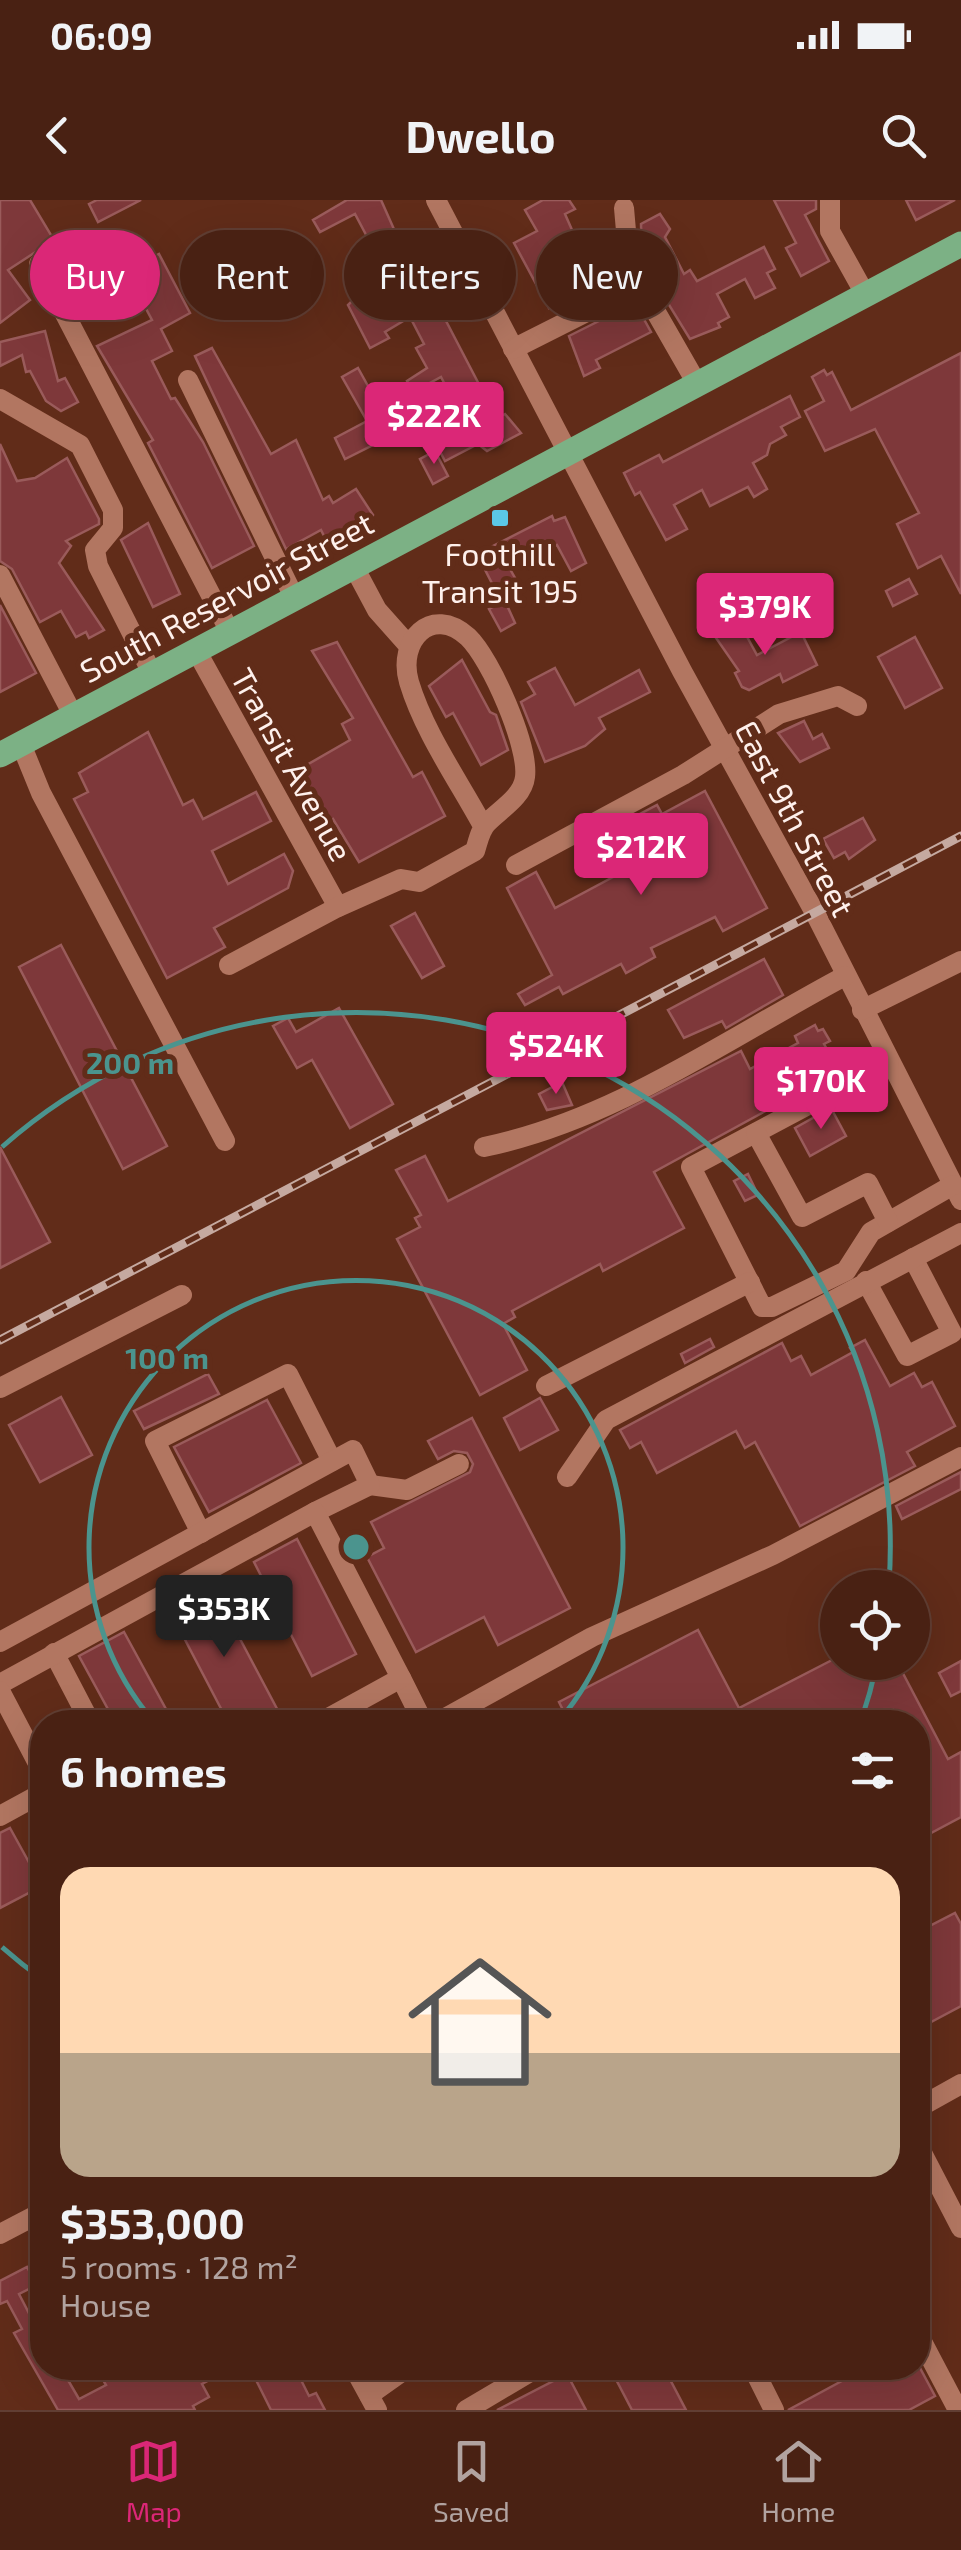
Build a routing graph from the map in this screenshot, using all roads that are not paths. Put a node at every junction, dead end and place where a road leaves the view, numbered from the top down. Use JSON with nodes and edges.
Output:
{"nodes":[{"id":1,"x":436,"y":200,"type":"edge"},
{"id":2,"x":830,"y":200,"type":"edge"},
{"id":3,"x":624,"y":208,"type":"dead end"},
{"id":4,"x":626,"y":230,"type":"edge"},
{"id":5,"x":961,"y":244,"type":"edge"},
{"id":6,"x":865,"y":294,"type":"junction"},
{"id":7,"x":68,"y":320,"type":"edge"},
{"id":8,"x":571,"y":320,"type":"edge"},
{"id":9,"x":662,"y":320,"type":"edge"},
{"id":10,"x":513,"y":349,"type":"junction"},
{"id":11,"x":188,"y":380,"type":"dead end"},
{"id":12,"x":696,"y":382,"type":"junction"},
{"id":13,"x":0,"y":399,"type":"edge"},
{"id":14,"x":566,"y":450,"type":"junction"},
{"id":15,"x":353,"y":565,"type":"junction"},
{"id":16,"x":0,"y":575,"type":"edge"},
{"id":17,"x":294,"y":597,"type":"junction"},
{"id":18,"x":230,"y":632,"type":"junction"},
{"id":19,"x":408,"y":646,"type":"junction"},
{"id":20,"x":196,"y":650,"type":"junction"},
{"id":21,"x":152,"y":673,"type":"junction"},
{"id":22,"x":857,"y":706,"type":"dead end"},
{"id":23,"x":73,"y":716,"type":"junction"},
{"id":24,"x":724,"y":746,"type":"junction"},
{"id":25,"x":10,"y":749,"type":"edge"},
{"id":26,"x":483,"y":826,"type":"junction"},
{"id":27,"x":516,"y":865,"type":"dead end"},
{"id":28,"x":338,"y":907,"type":"junction"},
{"id":29,"x":961,"y":961,"type":"edge"},
{"id":30,"x":229,"y":965,"type":"dead end"},
{"id":31,"x":845,"y":976,"type":"junction"},
{"id":32,"x":862,"y":1010,"type":"junction"},
{"id":33,"x":889,"y":1062,"type":"junction"},
{"id":34,"x":756,"y":1133,"type":"junction"},
{"id":35,"x":225,"y":1141,"type":"dead end"},
{"id":36,"x":484,"y":1147,"type":"dead end"},
{"id":37,"x":957,"y":1192,"type":"edge"},
{"id":38,"x":888,"y":1222,"type":"junction"},
{"id":39,"x":961,"y":1233,"type":"edge"},
{"id":40,"x":913,"y":1258,"type":"junction"},
{"id":41,"x":866,"y":1281,"type":"junction"},
{"id":42,"x":750,"y":1282,"type":"junction"},
{"id":43,"x":182,"y":1295,"type":"dead end"},
{"id":44,"x":546,"y":1386,"type":"dead end"},
{"id":45,"x":0,"y":1388,"type":"edge"},
{"id":46,"x":961,"y":1457,"type":"edge"},
{"id":47,"x":332,"y":1461,"type":"junction"},
{"id":48,"x":459,"y":1464,"type":"dead end"},
{"id":49,"x":568,"y":1477,"type":"dead end"},
{"id":50,"x":370,"y":1486,"type":"junction"},
{"id":51,"x":314,"y":1512,"type":"junction"},
{"id":52,"x":201,"y":1533,"type":"junction"},
{"id":53,"x":0,"y":1642,"type":"edge"},
{"id":54,"x":54,"y":1654,"type":"junction"},
{"id":55,"x":402,"y":1678,"type":"junction"},
{"id":56,"x":0,"y":1684,"type":"edge"},
{"id":57,"x":0,"y":1691,"type":"edge"},
{"id":58,"x":84,"y":1710,"type":"edge"},
{"id":59,"x":343,"y":1710,"type":"edge"},
{"id":60,"x":417,"y":1710,"type":"edge"},
{"id":61,"x":460,"y":1710,"type":"edge"},
{"id":62,"x":30,"y":1749,"type":"edge"},
{"id":63,"x":30,"y":1800,"type":"edge"},
{"id":64,"x":0,"y":1816,"type":"edge"},
{"id":65,"x":961,"y":2084,"type":"edge"},
{"id":66,"x":930,"y":2101,"type":"edge"},
{"id":67,"x":930,"y":2167,"type":"edge"},
{"id":68,"x":30,"y":2218,"type":"edge"},
{"id":69,"x":961,"y":2228,"type":"edge"},
{"id":70,"x":0,"y":2234,"type":"edge"},
{"id":71,"x":930,"y":2357,"type":"edge"},
{"id":72,"x":361,"y":2380,"type":"edge"},
{"id":73,"x":395,"y":2380,"type":"edge"},
{"id":74,"x":517,"y":2380,"type":"edge"},
{"id":75,"x":760,"y":2380,"type":"edge"},
{"id":76,"x":373,"y":2402,"type":"edge"},
{"id":77,"x":466,"y":2410,"type":"edge"},
{"id":78,"x":774,"y":2410,"type":"edge"},
{"id":79,"x":958,"y":2410,"type":"edge"}],
"edges":[{"from":1,"to":10,"type":"street","name":"East 9th Street"},
{"from":2,"to":6,"type":"street"},
{"from":3,"to":4,"type":"street"},
{"from":5,"to":6,"type":"main road","name":"South Reservoir Street"},
{"from":6,"to":12,"type":"main road","name":"South Reservoir Street"},
{"from":7,"to":18,"type":"street"},
{"from":8,"to":10,"type":"street"},
{"from":9,"to":12,"type":"street"},
{"from":10,"to":14,"type":"street","name":"East 9th Street"},
{"from":11,"to":17,"type":"street"},
{"from":12,"to":14,"type":"main road","name":"South Reservoir Street"},
{"from":13,"to":21,"type":"street"},
{"from":14,"to":15,"type":"main road","name":"South Reservoir Street"},
{"from":14,"to":24,"type":"street","name":"East 9th Street"},
{"from":15,"to":17,"type":"main road","name":"South Reservoir Street"},
{"from":15,"to":19,"type":"street"},
{"from":16,"to":23,"type":"street"},
{"from":17,"to":18,"type":"main road","name":"South Reservoir Street"},
{"from":18,"to":20,"type":"main road","name":"South Reservoir Street"},
{"from":19,"to":26,"type":"street"},
{"from":19,"to":26,"type":"street"},
{"from":20,"to":21,"type":"main road","name":"South Reservoir Street"},
{"from":20,"to":28,"type":"street","name":"Transit Avenue"},
{"from":21,"to":23,"type":"main road","name":"South Reservoir Street"},
{"from":22,"to":24,"type":"street"},
{"from":23,"to":25,"type":"main road","name":"South Reservoir Street"},
{"from":24,"to":27,"type":"street"},
{"from":24,"to":31,"type":"street","name":"East 9th Street"},
{"from":25,"to":35,"type":"street"},
{"from":26,"to":28,"type":"street"},
{"from":28,"to":30,"type":"street"},
{"from":29,"to":32,"type":"street"},
{"from":31,"to":32,"type":"street","name":"East 9th Street"},
{"from":31,"to":36,"type":"street"},
{"from":32,"to":33,"type":"street","name":"East 9th Street"},
{"from":33,"to":34,"type":"street"},
{"from":33,"to":37,"type":"street","name":"East 9th Street"},
{"from":34,"to":38,"type":"street"},
{"from":34,"to":42,"type":"street"},
{"from":37,"to":38,"type":"street"},
{"from":38,"to":42,"type":"street"},
{"from":39,"to":40,"type":"street"},
{"from":40,"to":41,"type":"street"},
{"from":40,"to":41,"type":"street"},
{"from":41,"to":49,"type":"street"},
{"from":42,"to":44,"type":"street"},
{"from":43,"to":45,"type":"street"},
{"from":46,"to":61,"type":"street"},
{"from":47,"to":50,"type":"street"},
{"from":47,"to":52,"type":"street"},
{"from":47,"to":52,"type":"street"},
{"from":48,"to":50,"type":"street"},
{"from":50,"to":51,"type":"street"},
{"from":51,"to":54,"type":"street"},
{"from":51,"to":55,"type":"street"},
{"from":52,"to":53,"type":"street"},
{"from":54,"to":56,"type":"street"},
{"from":54,"to":58,"type":"street"},
{"from":55,"to":59,"type":"street"},
{"from":55,"to":60,"type":"street"},
{"from":57,"to":62,"type":"street"},
{"from":63,"to":64,"type":"street"},
{"from":65,"to":66,"type":"street"},
{"from":67,"to":69,"type":"street"},
{"from":68,"to":70,"type":"street"},
{"from":71,"to":79,"type":"street"},
{"from":72,"to":76,"type":"street"},
{"from":73,"to":76,"type":"street"},
{"from":74,"to":77,"type":"street"},
{"from":75,"to":78,"type":"street"}]}
